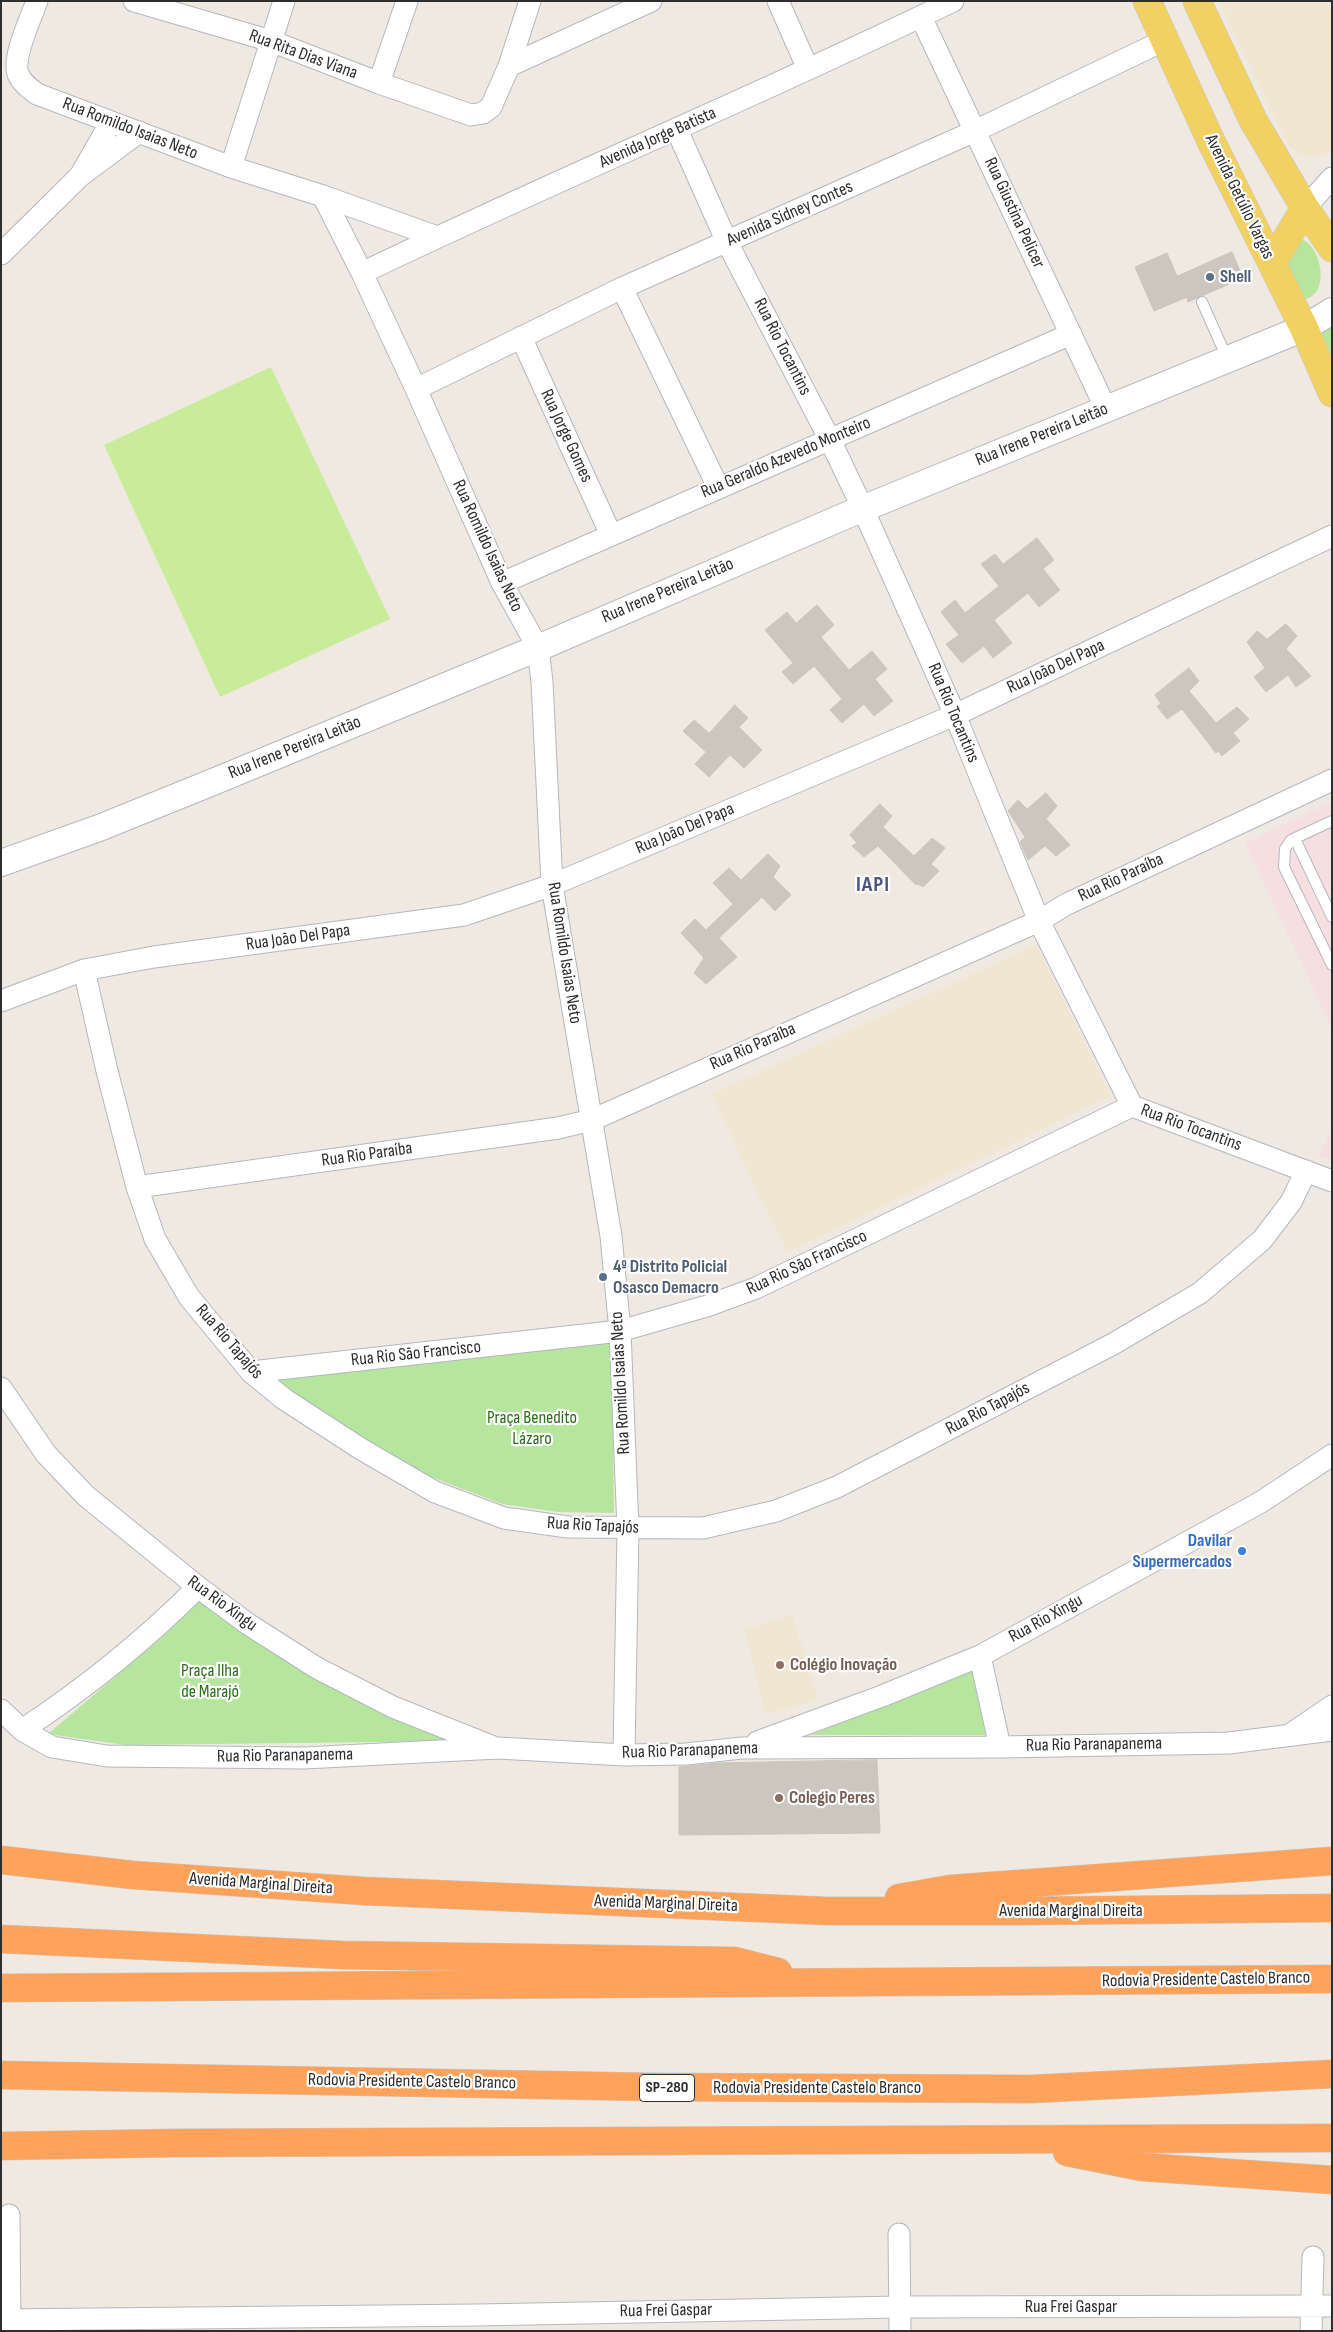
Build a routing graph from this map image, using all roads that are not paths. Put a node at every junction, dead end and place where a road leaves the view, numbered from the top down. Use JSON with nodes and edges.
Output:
{"nodes":[{"id":1,"x":37,"y":1,"type":"edge"},
{"id":2,"x":134,"y":1,"type":"edge"},
{"id":3,"x":284,"y":1,"type":"edge"},
{"id":4,"x":407,"y":1,"type":"edge"},
{"id":5,"x":530,"y":1,"type":"edge"},
{"id":6,"x":651,"y":1,"type":"edge"},
{"id":7,"x":778,"y":1,"type":"edge"},
{"id":8,"x":953,"y":1,"type":"edge"},
{"id":9,"x":1147,"y":1,"type":"edge"},
{"id":10,"x":1197,"y":1,"type":"edge"},
{"id":11,"x":159,"y":5,"type":"edge"},
{"id":12,"x":921,"y":17,"type":"junction"},
{"id":13,"x":1165,"y":40,"type":"junction"},
{"id":14,"x":271,"y":41,"type":"junction"},
{"id":15,"x":509,"y":66,"type":"junction"},
{"id":16,"x":808,"y":69,"type":"junction"},
{"id":17,"x":379,"y":83,"type":"junction"},
{"id":18,"x":111,"y":122,"type":"junction"},
{"id":19,"x":677,"y":130,"type":"junction"},
{"id":20,"x":975,"y":131,"type":"junction"},
{"id":21,"x":139,"y":132,"type":"junction"},
{"id":22,"x":231,"y":167,"type":"junction"},
{"id":23,"x":80,"y":176,"type":"junction"},
{"id":24,"x":1332,"y":178,"type":"edge"},
{"id":25,"x":323,"y":196,"type":"junction"},
{"id":26,"x":1305,"y":208,"type":"junction"},
{"id":27,"x":437,"y":237,"type":"junction"},
{"id":28,"x":727,"y":242,"type":"junction"},
{"id":29,"x":1332,"y":248,"type":"edge"},
{"id":30,"x":1,"y":254,"type":"edge"},
{"id":31,"x":1272,"y":263,"type":"junction"},
{"id":32,"x":362,"y":273,"type":"junction"},
{"id":33,"x":622,"y":288,"type":"junction"},
{"id":34,"x":1202,"y":302,"type":"dead end"},
{"id":35,"x":1332,"y":311,"type":"edge"},
{"id":36,"x":1304,"y":328,"type":"junction"},
{"id":37,"x":1070,"y":334,"type":"junction"},
{"id":38,"x":521,"y":337,"type":"junction"},
{"id":39,"x":1228,"y":359,"type":"junction"},
{"id":40,"x":416,"y":389,"type":"junction"},
{"id":41,"x":1332,"y":393,"type":"edge"},
{"id":42,"x":1106,"y":409,"type":"junction"},
{"id":43,"x":830,"y":440,"type":"junction"},
{"id":44,"x":718,"y":487,"type":"junction"},
{"id":45,"x":863,"y":509,"type":"junction"},
{"id":46,"x":611,"y":535,"type":"junction"},
{"id":47,"x":1332,"y":536,"type":"edge"},
{"id":48,"x":502,"y":583,"type":"junction"},
{"id":49,"x":538,"y":648,"type":"junction"},
{"id":50,"x":955,"y":715,"type":"junction"},
{"id":51,"x":1332,"y":780,"type":"edge"},
{"id":52,"x":1332,"y":821,"type":"edge"},
{"id":53,"x":1295,"y":839,"type":"junction"},
{"id":54,"x":1,"y":863,"type":"edge"},
{"id":55,"x":552,"y":886,"type":"junction"},
{"id":56,"x":1332,"y":917,"type":"edge"},
{"id":57,"x":1039,"y":921,"type":"junction"},
{"id":58,"x":1332,"y":965,"type":"edge"},
{"id":59,"x":84,"y":970,"type":"junction"},
{"id":60,"x":1,"y":1001,"type":"edge"},
{"id":61,"x":1132,"y":1106,"type":"junction"},
{"id":62,"x":592,"y":1120,"type":"junction"},
{"id":63,"x":1306,"y":1171,"type":"junction"},
{"id":64,"x":1332,"y":1181,"type":"edge"},
{"id":65,"x":137,"y":1187,"type":"junction"},
{"id":66,"x":620,"y":1331,"type":"junction"},
{"id":67,"x":251,"y":1372,"type":"junction"},
{"id":68,"x":1,"y":1388,"type":"edge"},
{"id":69,"x":1332,"y":1455,"type":"edge"},
{"id":70,"x":628,"y":1529,"type":"junction"},
{"id":71,"x":198,"y":1587,"type":"junction"},
{"id":72,"x":980,"y":1656,"type":"junction"},
{"id":73,"x":1332,"y":1706,"type":"edge"},
{"id":74,"x":1,"y":1710,"type":"edge"},
{"id":75,"x":22,"y":1730,"type":"junction"},
{"id":76,"x":1332,"y":1730,"type":"edge"},
{"id":77,"x":1286,"y":1737,"type":"junction"},
{"id":78,"x":1000,"y":1747,"type":"junction"},
{"id":79,"x":498,"y":1748,"type":"junction"},
{"id":80,"x":742,"y":1748,"type":"junction"},
{"id":81,"x":624,"y":1755,"type":"junction"},
{"id":82,"x":1,"y":1860,"type":"edge"},
{"id":83,"x":1332,"y":1861,"type":"edge"},
{"id":84,"x":1332,"y":1908,"type":"edge"},
{"id":85,"x":826,"y":1911,"type":"junction"},
{"id":86,"x":1,"y":1939,"type":"edge"},
{"id":87,"x":1332,"y":1979,"type":"edge"},
{"id":88,"x":815,"y":1981,"type":"junction"},
{"id":89,"x":1,"y":1988,"type":"edge"},
{"id":90,"x":1332,"y":2074,"type":"edge"},
{"id":91,"x":1,"y":2075,"type":"edge"},
{"id":92,"x":1332,"y":2138,"type":"edge"},
{"id":93,"x":1009,"y":2140,"type":"junction"},
{"id":94,"x":1,"y":2146,"type":"edge"},
{"id":95,"x":1332,"y":2180,"type":"edge"},
{"id":96,"x":9,"y":2215,"type":"dead end"},
{"id":97,"x":899,"y":2234,"type":"dead end"},
{"id":98,"x":1313,"y":2257,"type":"dead end"},
{"id":99,"x":900,"y":2306,"type":"junction"},
{"id":100,"x":1332,"y":2306,"type":"edge"},
{"id":101,"x":1310,"y":2307,"type":"junction"},
{"id":102,"x":7,"y":2323,"type":"edge"},
{"id":103,"x":479,"y":2323,"type":"edge"},
{"id":104,"x":900,"y":2331,"type":"edge"},
{"id":105,"x":1311,"y":2331,"type":"edge"}],
"edges":[{"from":1,"to":18,"type":"street","name":"Rua Romildo Isaias Neto"},
{"from":2,"to":11,"type":"street","name":"Rua Rita Dias Viana"},
{"from":3,"to":14,"type":"street"},
{"from":4,"to":17,"type":"street"},
{"from":5,"to":15,"type":"street"},
{"from":6,"to":15,"type":"street"},
{"from":7,"to":16,"type":"street"},
{"from":8,"to":12,"type":"street","name":"Avenida Jorge Batista"},
{"from":9,"to":13,"type":"main road","name":"Avenida Getúlio Vargas"},
{"from":10,"to":26,"type":"main road"},
{"from":11,"to":14,"type":"street","name":"Rua Rita Dias Viana"},
{"from":12,"to":16,"type":"street","name":"Avenida Jorge Batista"},
{"from":12,"to":20,"type":"street","name":"Rua Giustina Pelicer"},
{"from":13,"to":20,"type":"street","name":"Avenida Sidney Contes"},
{"from":13,"to":31,"type":"main road","name":"Avenida Getúlio Vargas"},
{"from":14,"to":17,"type":"street","name":"Rua Rita Dias Viana"},
{"from":14,"to":22,"type":"street"},
{"from":15,"to":17,"type":"street","name":"Rua Rita Dias Viana"},
{"from":16,"to":19,"type":"street","name":"Avenida Jorge Batista"},
{"from":18,"to":21,"type":"street","name":"Rua Romildo Isaias Neto"},
{"from":18,"to":23,"type":"street"},
{"from":19,"to":27,"type":"street","name":"Avenida Jorge Batista"},
{"from":19,"to":28,"type":"street","name":"Rua Rio Tocantins"},
{"from":20,"to":28,"type":"street","name":"Avenida Sidney Contes"},
{"from":20,"to":37,"type":"street","name":"Rua Giustina Pelicer"},
{"from":21,"to":22,"type":"street","name":"Rua Romildo Isaias Neto"},
{"from":21,"to":23,"type":"street"},
{"from":22,"to":25,"type":"street","name":"Rua Romildo Isaias Neto"},
{"from":23,"to":30,"type":"street"},
{"from":24,"to":26,"type":"street"},
{"from":25,"to":27,"type":"street","name":"Rua Romildo Isaias Neto"},
{"from":25,"to":32,"type":"street","name":"Rua Romildo Isaias Neto"},
{"from":26,"to":29,"type":"main road"},
{"from":26,"to":31,"type":"main road"},
{"from":27,"to":32,"type":"street","name":"Avenida Jorge Batista"},
{"from":28,"to":33,"type":"street","name":"Avenida Sidney Contes"},
{"from":28,"to":43,"type":"street","name":"Rua Rio Tocantins"},
{"from":31,"to":36,"type":"main road","name":"Avenida Getúlio Vargas"},
{"from":32,"to":40,"type":"street","name":"Rua Romildo Isaias Neto"},
{"from":33,"to":38,"type":"street","name":"Avenida Sidney Contes"},
{"from":33,"to":44,"type":"street"},
{"from":34,"to":39,"type":"lane"},
{"from":35,"to":36,"type":"street","name":"Rua Irene Pereira Leitão"},
{"from":36,"to":39,"type":"street","name":"Rua Irene Pereira Leitão"},
{"from":36,"to":41,"type":"main road","name":"Avenida Getúlio Vargas"},
{"from":37,"to":42,"type":"street","name":"Rua Giustina Pelicer"},
{"from":37,"to":43,"type":"street","name":"Rua Geraldo Azevedo Monteiro"},
{"from":38,"to":40,"type":"street","name":"Avenida Sidney Contes"},
{"from":38,"to":46,"type":"street","name":"Rua Jorge Gomes"},
{"from":39,"to":42,"type":"street","name":"Rua Irene Pereira Leitão"},
{"from":40,"to":48,"type":"street","name":"Rua Romildo Isaias Neto"},
{"from":42,"to":45,"type":"street","name":"Rua Irene Pereira Leitão"},
{"from":43,"to":44,"type":"street","name":"Rua Geraldo Azevedo Monteiro"},
{"from":43,"to":45,"type":"street","name":"Rua Rio Tocantins"},
{"from":44,"to":46,"type":"street","name":"Rua Geraldo Azevedo Monteiro"},
{"from":45,"to":49,"type":"street","name":"Rua Irene Pereira Leitão"},
{"from":45,"to":50,"type":"street","name":"Rua Rio Tocantins"},
{"from":46,"to":48,"type":"street","name":"Rua Geraldo Azevedo Monteiro"},
{"from":47,"to":50,"type":"street","name":"Rua João Del Papa"},
{"from":48,"to":49,"type":"street","name":"Rua Romildo Isaias Neto"},
{"from":49,"to":54,"type":"street","name":"Rua Irene Pereira Leitão"},
{"from":49,"to":55,"type":"street","name":"Rua Romildo Isaias Neto"},
{"from":50,"to":55,"type":"street","name":"Rua João Del Papa"},
{"from":50,"to":57,"type":"street","name":"Rua Rio Tocantins"},
{"from":51,"to":57,"type":"street","name":"Rua Rio Paraíba"},
{"from":52,"to":53,"type":"lane"},
{"from":53,"to":56,"type":"lane"},
{"from":53,"to":58,"type":"lane"},
{"from":55,"to":59,"type":"street","name":"Rua João Del Papa"},
{"from":55,"to":62,"type":"street","name":"Rua Romildo Isaias Neto"},
{"from":57,"to":61,"type":"street","name":"Rua Rio Tocantins"},
{"from":57,"to":62,"type":"street","name":"Rua Rio Paraíba"},
{"from":59,"to":60,"type":"street","name":"Rua João Del Papa"},
{"from":59,"to":65,"type":"street","name":"Rua Rio Tapajós"},
{"from":61,"to":63,"type":"street","name":"Rua Rio Tocantins"},
{"from":61,"to":66,"type":"street","name":"Rua Rio São Francisco"},
{"from":62,"to":65,"type":"street","name":"Rua Rio Paraíba"},
{"from":62,"to":66,"type":"street","name":"Rua Romildo Isaias Neto"},
{"from":63,"to":64,"type":"street","name":"Rua Rio Tocantins"},
{"from":63,"to":70,"type":"street","name":"Rua Rio Tapajós"},
{"from":65,"to":67,"type":"street","name":"Rua Rio Tapajós"},
{"from":66,"to":67,"type":"street","name":"Rua Rio São Francisco"},
{"from":66,"to":70,"type":"street","name":"Rua Romildo Isaias Neto"},
{"from":67,"to":70,"type":"street","name":"Rua Rio Tapajós"},
{"from":68,"to":71,"type":"street","name":"Rua Rio Xingu"},
{"from":69,"to":72,"type":"street","name":"Rua Rio Xingu"},
{"from":70,"to":81,"type":"street","name":"Rua Romildo Isaias Neto"},
{"from":71,"to":75,"type":"street"},
{"from":71,"to":79,"type":"street","name":"Rua Rio Xingu"},
{"from":72,"to":78,"type":"street"},
{"from":72,"to":80,"type":"street","name":"Rua Rio Xingu"},
{"from":73,"to":77,"type":"street"},
{"from":74,"to":75,"type":"street","name":"Rua Rio Paranapanema"},
{"from":75,"to":79,"type":"street","name":"Rua Rio Paranapanema"},
{"from":76,"to":77,"type":"street","name":"Rua Rio Paranapanema"},
{"from":77,"to":78,"type":"street","name":"Rua Rio Paranapanema"},
{"from":78,"to":80,"type":"street","name":"Rua Rio Paranapanema"},
{"from":79,"to":81,"type":"street","name":"Rua Rio Paranapanema"},
{"from":80,"to":81,"type":"street","name":"Rua Rio Paranapanema"},
{"from":82,"to":85,"type":"highway","name":"Avenida Marginal Direita"},
{"from":83,"to":85,"type":"highway"},
{"from":84,"to":85,"type":"highway","name":"Avenida Marginal Direita"},
{"from":86,"to":88,"type":"highway"},
{"from":87,"to":88,"type":"highway","name":"Rodovia Presidente Castelo Branco"},
{"from":88,"to":89,"type":"highway","name":"Rodovia Presidente Castelo Branco"},
{"from":90,"to":91,"type":"highway","name":"Rodovia Presidente Castelo Branco","number":"SP-280"},
{"from":92,"to":93,"type":"highway"},
{"from":93,"to":94,"type":"highway"},
{"from":93,"to":95,"type":"highway"},
{"from":96,"to":102,"type":"street"},
{"from":97,"to":99,"type":"street"},
{"from":98,"to":101,"type":"street"},
{"from":99,"to":101,"type":"street","name":"Rua Frei Gaspar"},
{"from":99,"to":103,"type":"street","name":"Rua Frei Gaspar"},
{"from":99,"to":104,"type":"street"},
{"from":100,"to":101,"type":"street","name":"Rua Frei Gaspar"},
{"from":101,"to":105,"type":"street"},
{"from":102,"to":103,"type":"street","name":"Rua Frei Gaspar"}]}
